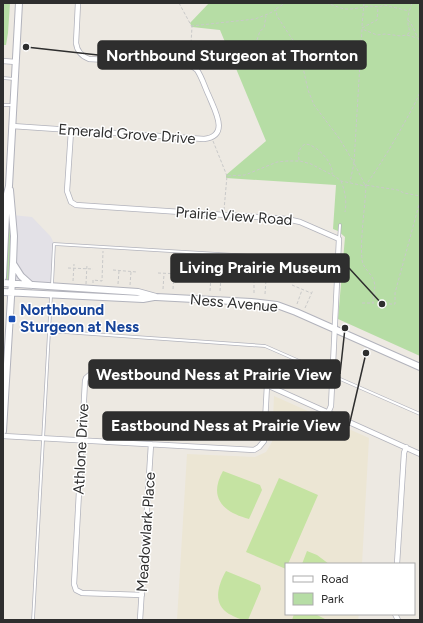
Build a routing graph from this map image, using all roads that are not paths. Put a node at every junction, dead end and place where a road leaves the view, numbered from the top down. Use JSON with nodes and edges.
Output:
{"nodes":[{"id":1,"x":19,"y":3,"type":"edge"},
{"id":2,"x":78,"y":3,"type":"edge"},
{"id":3,"x":3,"y":61,"type":"edge"},
{"id":4,"x":16,"y":62,"type":"junction"},
{"id":5,"x":3,"y":78,"type":"edge"},
{"id":6,"x":15,"y":79,"type":"junction"},
{"id":7,"x":3,"y":105,"type":"edge"},
{"id":8,"x":13,"y":105,"type":"junction"},
{"id":9,"x":12,"y":126,"type":"junction"},
{"id":10,"x":71,"y":130,"type":"junction"},
{"id":11,"x":9,"y":186,"type":"junction"},
{"id":12,"x":340,"y":225,"type":"dead end"},
{"id":13,"x":339,"y":239,"type":"junction"},
{"id":14,"x":3,"y":264,"type":"edge"},
{"id":15,"x":13,"y":264,"type":"junction"},
{"id":16,"x":3,"y":277,"type":"edge"},
{"id":17,"x":337,"y":278,"type":"junction"},
{"id":18,"x":3,"y":283,"type":"edge"},
{"id":19,"x":12,"y":283,"type":"junction"},
{"id":20,"x":31,"y":285,"type":"junction"},
{"id":21,"x":52,"y":286,"type":"junction"},
{"id":22,"x":3,"y":292,"type":"edge"},
{"id":23,"x":11,"y":292,"type":"junction"},
{"id":24,"x":51,"y":295,"type":"junction"},
{"id":25,"x":156,"y":297,"type":"junction"},
{"id":26,"x":335,"y":329,"type":"junction"},
{"id":27,"x":49,"y":331,"type":"junction"},
{"id":28,"x":420,"y":367,"type":"edge"},
{"id":29,"x":332,"y":375,"type":"junction"},
{"id":30,"x":267,"y":385,"type":"junction"},
{"id":31,"x":328,"y":413,"type":"junction"},
{"id":32,"x":420,"y":414,"type":"edge"},
{"id":33,"x":3,"y":431,"type":"edge"},
{"id":34,"x":3,"y":436,"type":"edge"},
{"id":35,"x":43,"y":438,"type":"junction"},
{"id":36,"x":82,"y":440,"type":"junction"},
{"id":37,"x":151,"y":444,"type":"junction"},
{"id":38,"x":406,"y":447,"type":"junction"},
{"id":39,"x":420,"y":454,"type":"edge"},
{"id":40,"x":397,"y":563,"type":"edge"},
{"id":41,"x":142,"y":595,"type":"junction"},
{"id":42,"x":33,"y":620,"type":"edge"},
{"id":43,"x":140,"y":620,"type":"edge"}],
"edges":[{"from":1,"to":4,"type":"main road"},
{"from":2,"to":10,"type":"street","name":"Emerald Grove Drive"},
{"from":3,"to":4,"type":"street"},
{"from":4,"to":6,"type":"main road"},
{"from":5,"to":6,"type":"lane"},
{"from":6,"to":8,"type":"main road"},
{"from":7,"to":8,"type":"lane"},
{"from":8,"to":9,"type":"main road"},
{"from":9,"to":10,"type":"street","name":"Emerald Grove Drive"},
{"from":9,"to":11,"type":"main road"},
{"from":10,"to":13,"type":"street","name":"Prairie View Road"},
{"from":11,"to":14,"type":"main road"},
{"from":11,"to":15,"type":"main road"},
{"from":12,"to":13,"type":"lane"},
{"from":13,"to":17,"type":"street"},
{"from":14,"to":16,"type":"main road"},
{"from":15,"to":19,"type":"main road"},
{"from":15,"to":20,"type":"main road"},
{"from":17,"to":21,"type":"lane"},
{"from":17,"to":26,"type":"street"},
{"from":18,"to":19,"type":"main road","name":"Ness Avenue"},
{"from":19,"to":20,"type":"main road","name":"Ness Avenue"},
{"from":19,"to":23,"type":"main road"},
{"from":20,"to":21,"type":"main road","name":"Ness Avenue"},
{"from":21,"to":25,"type":"main road","name":"Ness Avenue"},
{"from":22,"to":23,"type":"main road","name":"Ness Avenue"},
{"from":23,"to":24,"type":"main road","name":"Ness Avenue"},
{"from":23,"to":33,"type":"main road"},
{"from":24,"to":25,"type":"main road","name":"Ness Avenue"},
{"from":24,"to":27,"type":"lane"},
{"from":25,"to":26,"type":"main road","name":"Ness Avenue"},
{"from":26,"to":28,"type":"main road","name":"Ness Avenue"},
{"from":26,"to":29,"type":"street"},
{"from":27,"to":29,"type":"lane"},
{"from":27,"to":35,"type":"lane"},
{"from":29,"to":31,"type":"street"},
{"from":29,"to":32,"type":"lane"},
{"from":30,"to":31,"type":"street","name":"Athlone Drive"},
{"from":30,"to":36,"type":"street","name":"Athlone Drive"},
{"from":30,"to":37,"type":"street"},
{"from":31,"to":38,"type":"street","name":"Athlone Drive"},
{"from":34,"to":35,"type":"street"},
{"from":35,"to":36,"type":"street"},
{"from":35,"to":42,"type":"lane"},
{"from":36,"to":37,"type":"street"},
{"from":36,"to":41,"type":"street","name":"Athlone Drive"},
{"from":37,"to":41,"type":"street","name":"Meadowlark Place"},
{"from":38,"to":39,"type":"street","name":"Athlone Drive"},
{"from":38,"to":40,"type":"street"},
{"from":41,"to":43,"type":"street","name":"Meadowlark Place"}]}
